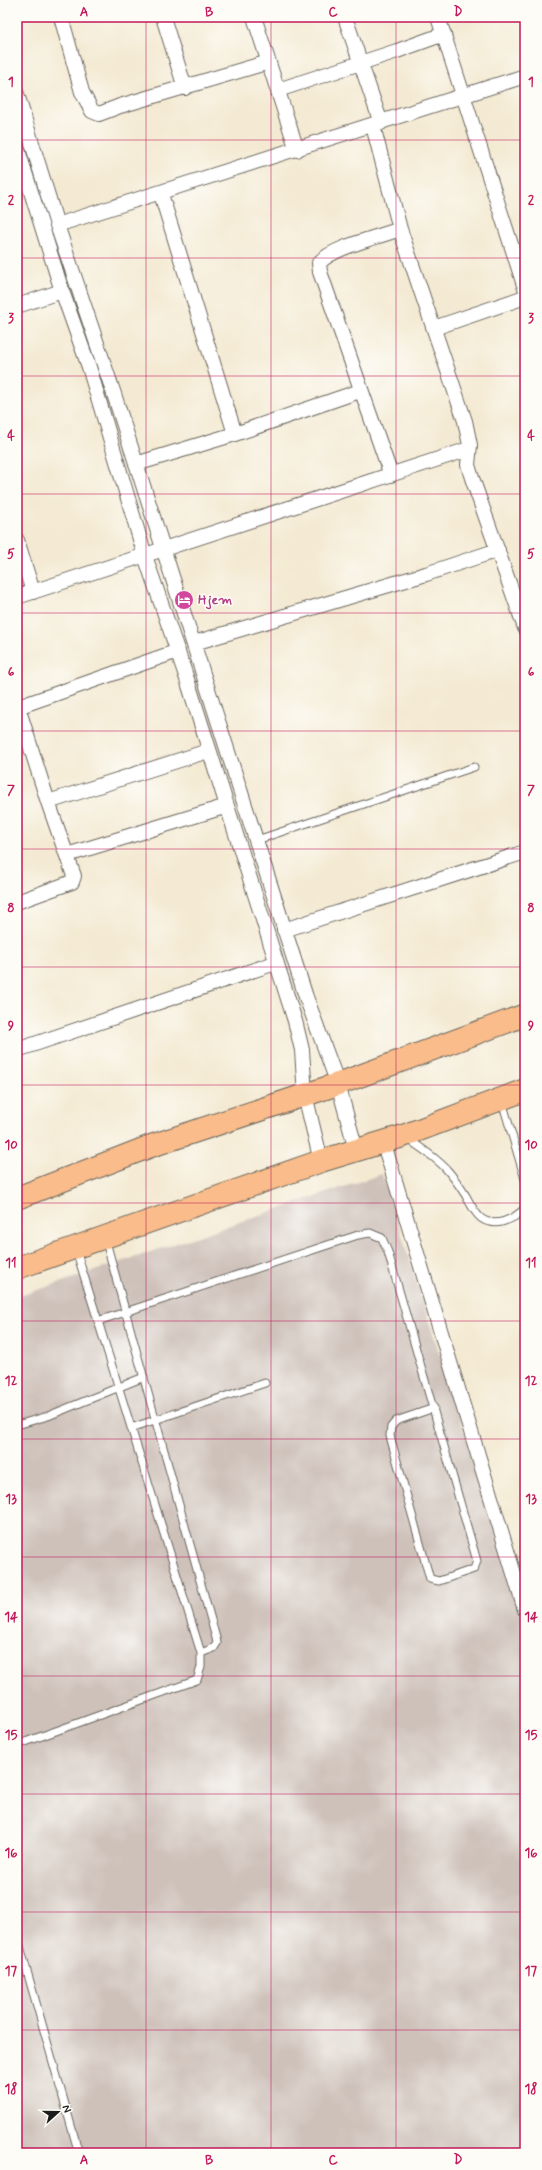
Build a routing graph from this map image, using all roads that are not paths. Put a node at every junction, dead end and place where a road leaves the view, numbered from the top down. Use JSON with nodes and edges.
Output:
{"nodes":[{"id":1,"x":61,"y":17,"type":"edge"},
{"id":2,"x":163,"y":17,"type":"edge"},
{"id":3,"x":254,"y":17,"type":"edge"},
{"id":4,"x":345,"y":17,"type":"edge"},
{"id":5,"x":438,"y":17,"type":"edge"},
{"id":6,"x":444,"y":34,"type":"junction"},
{"id":7,"x":269,"y":62,"type":"junction"},
{"id":8,"x":360,"y":62,"type":"junction"},
{"id":9,"x":525,"y":76,"type":"edge"},
{"id":10,"x":185,"y":88,"type":"junction"},
{"id":11,"x":278,"y":90,"type":"junction"},
{"id":12,"x":17,"y":94,"type":"edge"},
{"id":13,"x":463,"y":96,"type":"junction"},
{"id":14,"x":377,"y":125,"type":"junction"},
{"id":15,"x":17,"y":147,"type":"edge"},
{"id":16,"x":297,"y":150,"type":"junction"},
{"id":17,"x":161,"y":194,"type":"junction"},
{"id":18,"x":57,"y":225,"type":"junction"},
{"id":19,"x":400,"y":229,"type":"junction"},
{"id":20,"x":525,"y":288,"type":"edge"},
{"id":21,"x":62,"y":291,"type":"junction"},
{"id":22,"x":525,"y":297,"type":"edge"},
{"id":23,"x":17,"y":306,"type":"edge"},
{"id":24,"x":434,"y":328,"type":"junction"},
{"id":25,"x":360,"y":391,"type":"junction"},
{"id":26,"x":236,"y":434,"type":"junction"},
{"id":27,"x":470,"y":449,"type":"junction"},
{"id":28,"x":136,"y":464,"type":"junction"},
{"id":29,"x":391,"y":475,"type":"junction"},
{"id":30,"x":17,"y":540,"type":"edge"},
{"id":31,"x":162,"y":550,"type":"junction"},
{"id":32,"x":498,"y":550,"type":"junction"},
{"id":33,"x":145,"y":556,"type":"junction"},
{"id":34,"x":33,"y":592,"type":"junction"},
{"id":35,"x":17,"y":597,"type":"edge"},
{"id":36,"x":525,"y":628,"type":"edge"},
{"id":37,"x":194,"y":643,"type":"junction"},
{"id":38,"x":178,"y":651,"type":"junction"},
{"id":39,"x":17,"y":706,"type":"edge"},
{"id":40,"x":20,"y":723,"type":"edge"},
{"id":41,"x":208,"y":751,"type":"junction"},
{"id":42,"x":474,"y":767,"type":"dead end"},
{"id":43,"x":48,"y":802,"type":"junction"},
{"id":44,"x":227,"y":806,"type":"junction"},
{"id":45,"x":257,"y":840,"type":"junction"},
{"id":46,"x":525,"y":852,"type":"edge"},
{"id":47,"x":67,"y":855,"type":"junction"},
{"id":48,"x":17,"y":902,"type":"edge"},
{"id":49,"x":284,"y":930,"type":"junction"},
{"id":50,"x":276,"y":962,"type":"junction"},
{"id":51,"x":525,"y":1015,"type":"edge"},
{"id":52,"x":17,"y":1050,"type":"edge"},
{"id":53,"x":338,"y":1084,"type":"junction"},
{"id":54,"x":525,"y":1090,"type":"edge"},
{"id":55,"x":305,"y":1095,"type":"junction"},
{"id":56,"x":501,"y":1097,"type":"junction"},
{"id":57,"x":393,"y":1138,"type":"junction"},
{"id":58,"x":356,"y":1150,"type":"junction"},
{"id":59,"x":321,"y":1161,"type":"junction"},
{"id":60,"x":525,"y":1179,"type":"edge"},
{"id":61,"x":17,"y":1198,"type":"edge"},
{"id":62,"x":525,"y":1208,"type":"edge"},
{"id":63,"x":105,"y":1237,"type":"junction"},
{"id":64,"x":75,"y":1248,"type":"junction"},
{"id":65,"x":17,"y":1268,"type":"edge"},
{"id":66,"x":126,"y":1312,"type":"junction"},
{"id":67,"x":98,"y":1321,"type":"junction"},
{"id":68,"x":144,"y":1377,"type":"junction"},
{"id":69,"x":265,"y":1382,"type":"dead end"},
{"id":70,"x":119,"y":1388,"type":"junction"},
{"id":71,"x":434,"y":1408,"type":"junction"},
{"id":72,"x":156,"y":1420,"type":"junction"},
{"id":73,"x":17,"y":1425,"type":"edge"},
{"id":74,"x":131,"y":1428,"type":"junction"},
{"id":75,"x":525,"y":1610,"type":"edge"},
{"id":76,"x":201,"y":1653,"type":"junction"},
{"id":77,"x":17,"y":1745,"type":"edge"},
{"id":78,"x":17,"y":1936,"type":"edge"},
{"id":79,"x":78,"y":2150,"type":"dead end"}],
"edges":[{"from":1,"to":10,"type":"street"},
{"from":2,"to":10,"type":"street"},
{"from":3,"to":7,"type":"street"},
{"from":4,"to":8,"type":"street"},
{"from":5,"to":6,"type":"street"},
{"from":6,"to":8,"type":"street"},
{"from":6,"to":13,"type":"street"},
{"from":7,"to":10,"type":"street"},
{"from":7,"to":11,"type":"street"},
{"from":8,"to":11,"type":"street"},
{"from":8,"to":14,"type":"street"},
{"from":9,"to":13,"type":"street"},
{"from":11,"to":16,"type":"street"},
{"from":12,"to":18,"type":"street"},
{"from":13,"to":14,"type":"street"},
{"from":13,"to":20,"type":"street"},
{"from":14,"to":16,"type":"street"},
{"from":14,"to":19,"type":"street"},
{"from":15,"to":21,"type":"street"},
{"from":16,"to":17,"type":"street"},
{"from":17,"to":18,"type":"street"},
{"from":17,"to":26,"type":"street"},
{"from":18,"to":28,"type":"street"},
{"from":19,"to":24,"type":"street"},
{"from":19,"to":25,"type":"street"},
{"from":21,"to":23,"type":"street"},
{"from":21,"to":33,"type":"street"},
{"from":22,"to":24,"type":"street"},
{"from":24,"to":27,"type":"street"},
{"from":25,"to":26,"type":"street"},
{"from":25,"to":29,"type":"street"},
{"from":26,"to":28,"type":"street"},
{"from":27,"to":29,"type":"street"},
{"from":27,"to":32,"type":"street"},
{"from":28,"to":31,"type":"street"},
{"from":29,"to":31,"type":"street"},
{"from":30,"to":34,"type":"street"},
{"from":31,"to":33,"type":"street"},
{"from":31,"to":37,"type":"street"},
{"from":32,"to":36,"type":"street"},
{"from":32,"to":37,"type":"street"},
{"from":33,"to":34,"type":"street"},
{"from":33,"to":38,"type":"street"},
{"from":34,"to":35,"type":"street"},
{"from":37,"to":45,"type":"street"},
{"from":38,"to":39,"type":"street"},
{"from":38,"to":41,"type":"street"},
{"from":39,"to":40,"type":"street"},
{"from":40,"to":43,"type":"street"},
{"from":41,"to":43,"type":"street"},
{"from":41,"to":44,"type":"street"},
{"from":42,"to":45,"type":"lane"},
{"from":43,"to":47,"type":"street"},
{"from":44,"to":47,"type":"street"},
{"from":44,"to":50,"type":"street"},
{"from":45,"to":49,"type":"street"},
{"from":46,"to":49,"type":"street"},
{"from":47,"to":48,"type":"street"},
{"from":49,"to":53,"type":"street"},
{"from":50,"to":52,"type":"street"},
{"from":50,"to":55,"type":"street"},
{"from":51,"to":53,"type":"main road"},
{"from":53,"to":55,"type":"main road"},
{"from":53,"to":58,"type":"street"},
{"from":54,"to":56,"type":"main road"},
{"from":55,"to":59,"type":"street"},
{"from":55,"to":61,"type":"main road"},
{"from":56,"to":57,"type":"main road"},
{"from":56,"to":60,"type":"lane"},
{"from":57,"to":58,"type":"main road"},
{"from":57,"to":62,"type":"lane"},
{"from":57,"to":75,"type":"street"},
{"from":58,"to":59,"type":"main road"},
{"from":59,"to":63,"type":"main road"},
{"from":63,"to":64,"type":"main road"},
{"from":63,"to":66,"type":"lane"},
{"from":64,"to":65,"type":"main road"},
{"from":64,"to":67,"type":"lane"},
{"from":66,"to":67,"type":"lane"},
{"from":66,"to":68,"type":"lane"},
{"from":66,"to":71,"type":"lane"},
{"from":67,"to":70,"type":"lane"},
{"from":68,"to":70,"type":"lane"},
{"from":68,"to":72,"type":"lane"},
{"from":69,"to":72,"type":"lane"},
{"from":70,"to":73,"type":"lane"},
{"from":70,"to":74,"type":"lane"},
{"from":71,"to":71,"type":"lane"},
{"from":72,"to":74,"type":"lane"},
{"from":72,"to":76,"type":"lane"},
{"from":74,"to":76,"type":"lane"},
{"from":76,"to":77,"type":"lane"},
{"from":78,"to":79,"type":"lane"}]}
